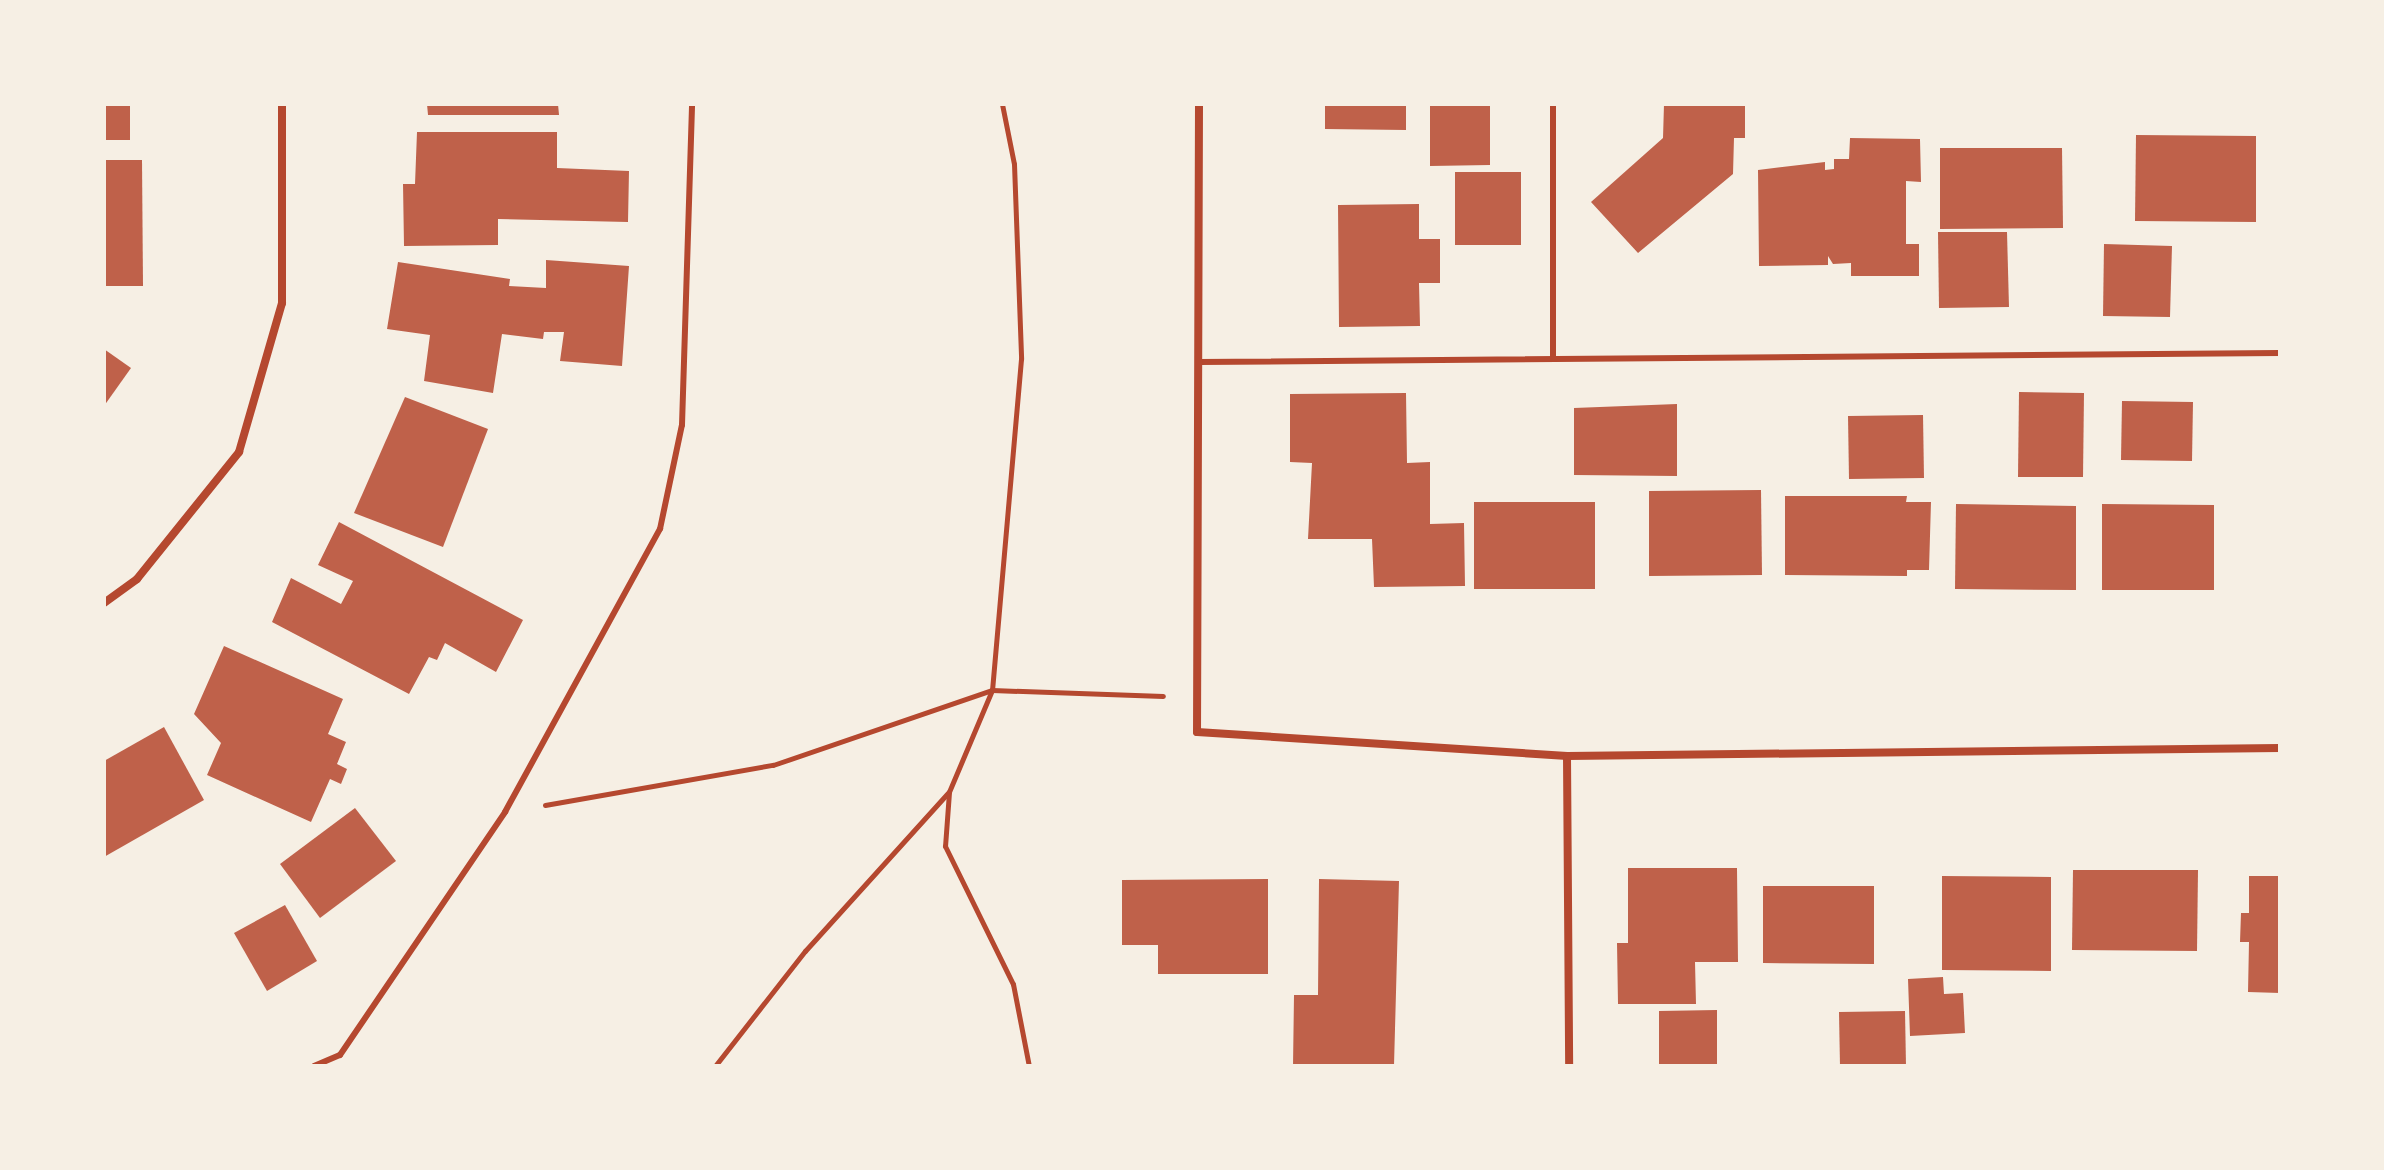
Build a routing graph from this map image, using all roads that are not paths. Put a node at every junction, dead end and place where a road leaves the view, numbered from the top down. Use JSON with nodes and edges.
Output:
{"nodes":[{"id":1,"x":282,"y":104,"type":"edge"},
{"id":2,"x":692,"y":104,"type":"edge"},
{"id":3,"x":1199,"y":104,"type":"edge"},
{"id":4,"x":1553,"y":104,"type":"edge"},
{"id":5,"x":2280,"y":353,"type":"edge"},
{"id":6,"x":1553,"y":359,"type":"junction"},
{"id":7,"x":1199,"y":362,"type":"junction"},
{"id":8,"x":104,"y":603,"type":"edge"},
{"id":9,"x":2280,"y":748,"type":"edge"},
{"id":10,"x":1567,"y":756,"type":"junction"},
{"id":11,"x":314,"y":1066,"type":"edge"},
{"id":12,"x":1569,"y":1066,"type":"edge"}],
"edges":[{"from":1,"to":8,"type":"street"},
{"from":2,"to":11,"type":"lane"},
{"from":3,"to":7,"type":"street"},
{"from":4,"to":6,"type":"lane"},
{"from":5,"to":6,"type":"lane"},
{"from":6,"to":7,"type":"lane"},
{"from":7,"to":10,"type":"street"},
{"from":9,"to":10,"type":"street"},
{"from":10,"to":12,"type":"street"}]}
